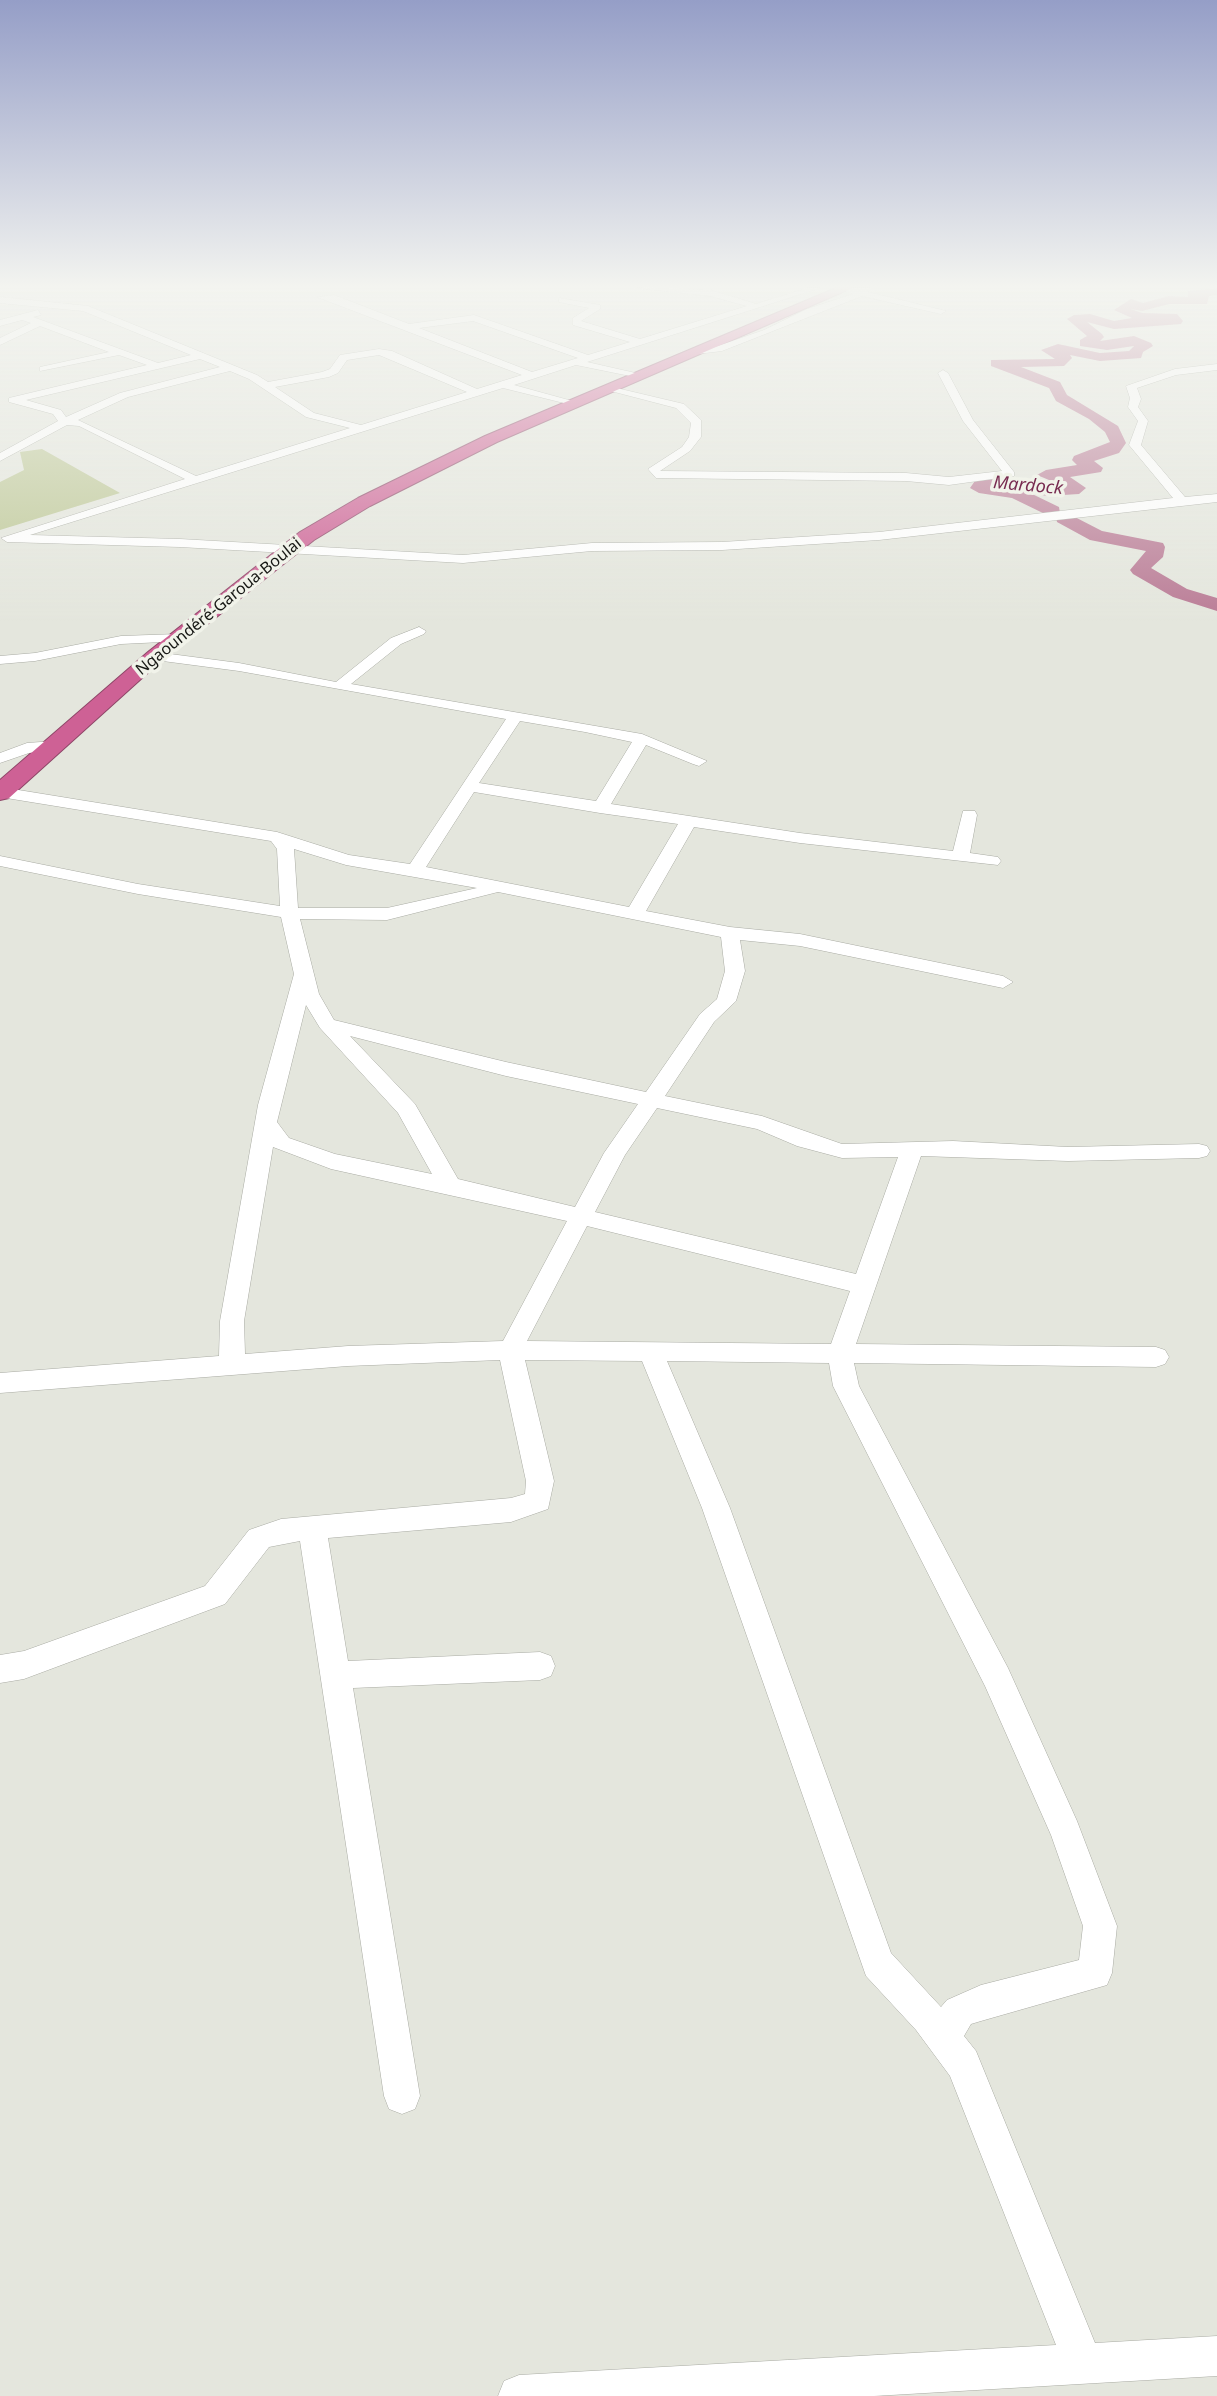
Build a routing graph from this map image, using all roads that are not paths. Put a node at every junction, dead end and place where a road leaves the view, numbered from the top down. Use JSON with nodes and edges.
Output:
{"nodes":[{"id":1,"x":7,"y":400,"type":"edge"},
{"id":2,"x":31,"y":400,"type":"edge"},
{"id":3,"x":116,"y":400,"type":"edge"},
{"id":4,"x":288,"y":400,"type":"edge"},
{"id":5,"x":451,"y":400,"type":"edge"},
{"id":6,"x":557,"y":400,"type":"edge"},
{"id":7,"x":581,"y":400,"type":"edge"},
{"id":8,"x":658,"y":400,"type":"edge"},
{"id":9,"x":957,"y":400,"type":"edge"},
{"id":10,"x":1135,"y":400,"type":"edge"},
{"id":11,"x":572,"y":404,"type":"junction"},
{"id":12,"x":13,"y":406,"type":"junction"},
{"id":13,"x":64,"y":422,"type":"junction"},
{"id":14,"x":357,"y":427,"type":"junction"},
{"id":15,"x":0,"y":458,"type":"edge"},
{"id":16,"x":192,"y":478,"type":"junction"},
{"id":17,"x":1217,"y":498,"type":"edge"},
{"id":18,"x":1182,"y":501,"type":"junction"},
{"id":19,"x":3,"y":539,"type":"edge"},
{"id":20,"x":289,"y":550,"type":"junction"},
{"id":21,"x":419,"y":631,"type":"dead end"},
{"id":22,"x":178,"y":638,"type":"junction"},
{"id":23,"x":155,"y":656,"type":"junction"},
{"id":24,"x":0,"y":660,"type":"edge"},
{"id":25,"x":339,"y":687,"type":"junction"},
{"id":26,"x":515,"y":716,"type":"junction"},
{"id":27,"x":642,"y":739,"type":"junction"},
{"id":28,"x":55,"y":746,"type":"junction"},
{"id":29,"x":0,"y":758,"type":"edge"},
{"id":30,"x":699,"y":761,"type":"dead end"},
{"id":31,"x":471,"y":788,"type":"junction"},
{"id":32,"x":0,"y":792,"type":"edge"},
{"id":33,"x":600,"y":808,"type":"junction"},
{"id":34,"x":969,"y":815,"type":"dead end"},
{"id":35,"x":688,"y":822,"type":"junction"},
{"id":36,"x":277,"y":837,"type":"junction"},
{"id":37,"x":960,"y":857,"type":"junction"},
{"id":38,"x":0,"y":861,"type":"edge"},
{"id":39,"x":992,"y":861,"type":"dead end"},
{"id":40,"x":415,"y":870,"type":"junction"},
{"id":41,"x":496,"y":888,"type":"junction"},
{"id":42,"x":252,"y":908,"type":"junction"},
{"id":43,"x":289,"y":913,"type":"junction"},
{"id":44,"x":634,"y":915,"type":"junction"},
{"id":45,"x":730,"y":933,"type":"junction"},
{"id":46,"x":298,"y":943,"type":"junction"},
{"id":47,"x":304,"y":971,"type":"junction"},
{"id":48,"x":1003,"y":982,"type":"dead end"},
{"id":49,"x":327,"y":1024,"type":"junction"},
{"id":50,"x":651,"y":1099,"type":"junction"},
{"id":51,"x":266,"y":1123,"type":"junction"},
{"id":52,"x":912,"y":1149,"type":"junction"},
{"id":53,"x":1199,"y":1151,"type":"dead end"},
{"id":54,"x":450,"y":1185,"type":"junction"},
{"id":55,"x":582,"y":1216,"type":"junction"},
{"id":56,"x":863,"y":1285,"type":"junction"},
{"id":57,"x":510,"y":1350,"type":"junction"},
{"id":58,"x":650,"y":1351,"type":"junction"},
{"id":59,"x":840,"y":1354,"type":"junction"},
{"id":60,"x":1156,"y":1357,"type":"dead end"},
{"id":61,"x":232,"y":1365,"type":"junction"},
{"id":62,"x":0,"y":1383,"type":"edge"},
{"id":63,"x":312,"y":1527,"type":"junction"},
{"id":64,"x":540,"y":1667,"type":"dead end"},
{"id":65,"x":0,"y":1669,"type":"edge"},
{"id":66,"x":335,"y":1675,"type":"junction"},
{"id":67,"x":942,"y":2036,"type":"junction"},
{"id":68,"x":402,"y":2096,"type":"dead end"},
{"id":69,"x":1217,"y":2356,"type":"edge"},
{"id":70,"x":1083,"y":2363,"type":"junction"},
{"id":71,"x":519,"y":2396,"type":"edge"}],
"edges":[{"from":1,"to":12,"type":"street"},
{"from":2,"to":12,"type":"street"},
{"from":3,"to":13,"type":"street"},
{"from":4,"to":14,"type":"street"},
{"from":5,"to":14,"type":"street"},
{"from":6,"to":11,"type":"street"},
{"from":7,"to":11,"type":"highway","name":"Ngaoundéré-Garoua-Boulai"},
{"from":8,"to":9,"type":"street"},
{"from":10,"to":18,"type":"street"},
{"from":11,"to":20,"type":"highway","name":"Ngaoundéré-Garoua-Boulai"},
{"from":12,"to":13,"type":"street"},
{"from":13,"to":15,"type":"street"},
{"from":13,"to":16,"type":"street"},
{"from":14,"to":16,"type":"street"},
{"from":16,"to":19,"type":"street"},
{"from":17,"to":18,"type":"street"},
{"from":18,"to":20,"type":"street"},
{"from":19,"to":20,"type":"street"},
{"from":20,"to":22,"type":"highway","name":"Ngaoundéré-Garoua-Boulai"},
{"from":21,"to":25,"type":"street"},
{"from":22,"to":23,"type":"highway","name":"Ngaoundéré-Garoua-Boulai"},
{"from":22,"to":24,"type":"street"},
{"from":23,"to":25,"type":"street"},
{"from":23,"to":28,"type":"highway","name":"Ngaoundéré-Garoua-Boulai"},
{"from":25,"to":26,"type":"street"},
{"from":26,"to":27,"type":"street"},
{"from":26,"to":31,"type":"street"},
{"from":27,"to":30,"type":"street"},
{"from":27,"to":33,"type":"street"},
{"from":28,"to":29,"type":"street"},
{"from":28,"to":32,"type":"highway","name":"Ngaoundéré-Garoua-Boulai"},
{"from":31,"to":33,"type":"street"},
{"from":31,"to":40,"type":"street"},
{"from":32,"to":36,"type":"street"},
{"from":33,"to":35,"type":"street"},
{"from":34,"to":37,"type":"street"},
{"from":35,"to":37,"type":"street"},
{"from":35,"to":44,"type":"street"},
{"from":36,"to":40,"type":"street"},
{"from":36,"to":43,"type":"street"},
{"from":37,"to":39,"type":"street"},
{"from":38,"to":42,"type":"street"},
{"from":40,"to":41,"type":"street"},
{"from":41,"to":43,"type":"street"},
{"from":41,"to":44,"type":"street"},
{"from":42,"to":43,"type":"street"},
{"from":42,"to":46,"type":"street"},
{"from":43,"to":46,"type":"street"},
{"from":44,"to":45,"type":"street"},
{"from":45,"to":48,"type":"street"},
{"from":45,"to":50,"type":"street"},
{"from":46,"to":47,"type":"street"},
{"from":47,"to":49,"type":"street"},
{"from":47,"to":51,"type":"street"},
{"from":49,"to":50,"type":"street"},
{"from":49,"to":54,"type":"street"},
{"from":50,"to":52,"type":"street"},
{"from":50,"to":55,"type":"street"},
{"from":51,"to":54,"type":"street"},
{"from":51,"to":61,"type":"street"},
{"from":52,"to":53,"type":"street"},
{"from":52,"to":56,"type":"street"},
{"from":54,"to":55,"type":"street"},
{"from":55,"to":56,"type":"street"},
{"from":55,"to":57,"type":"street"},
{"from":56,"to":59,"type":"street"},
{"from":57,"to":58,"type":"street"},
{"from":57,"to":61,"type":"street"},
{"from":57,"to":63,"type":"street"},
{"from":58,"to":59,"type":"street"},
{"from":58,"to":67,"type":"street"},
{"from":59,"to":60,"type":"street"},
{"from":59,"to":67,"type":"street"},
{"from":61,"to":62,"type":"street"},
{"from":63,"to":65,"type":"street"},
{"from":63,"to":66,"type":"street"},
{"from":64,"to":66,"type":"street"},
{"from":66,"to":68,"type":"street"},
{"from":67,"to":70,"type":"street"},
{"from":69,"to":70,"type":"street"},
{"from":70,"to":71,"type":"street"}]}
